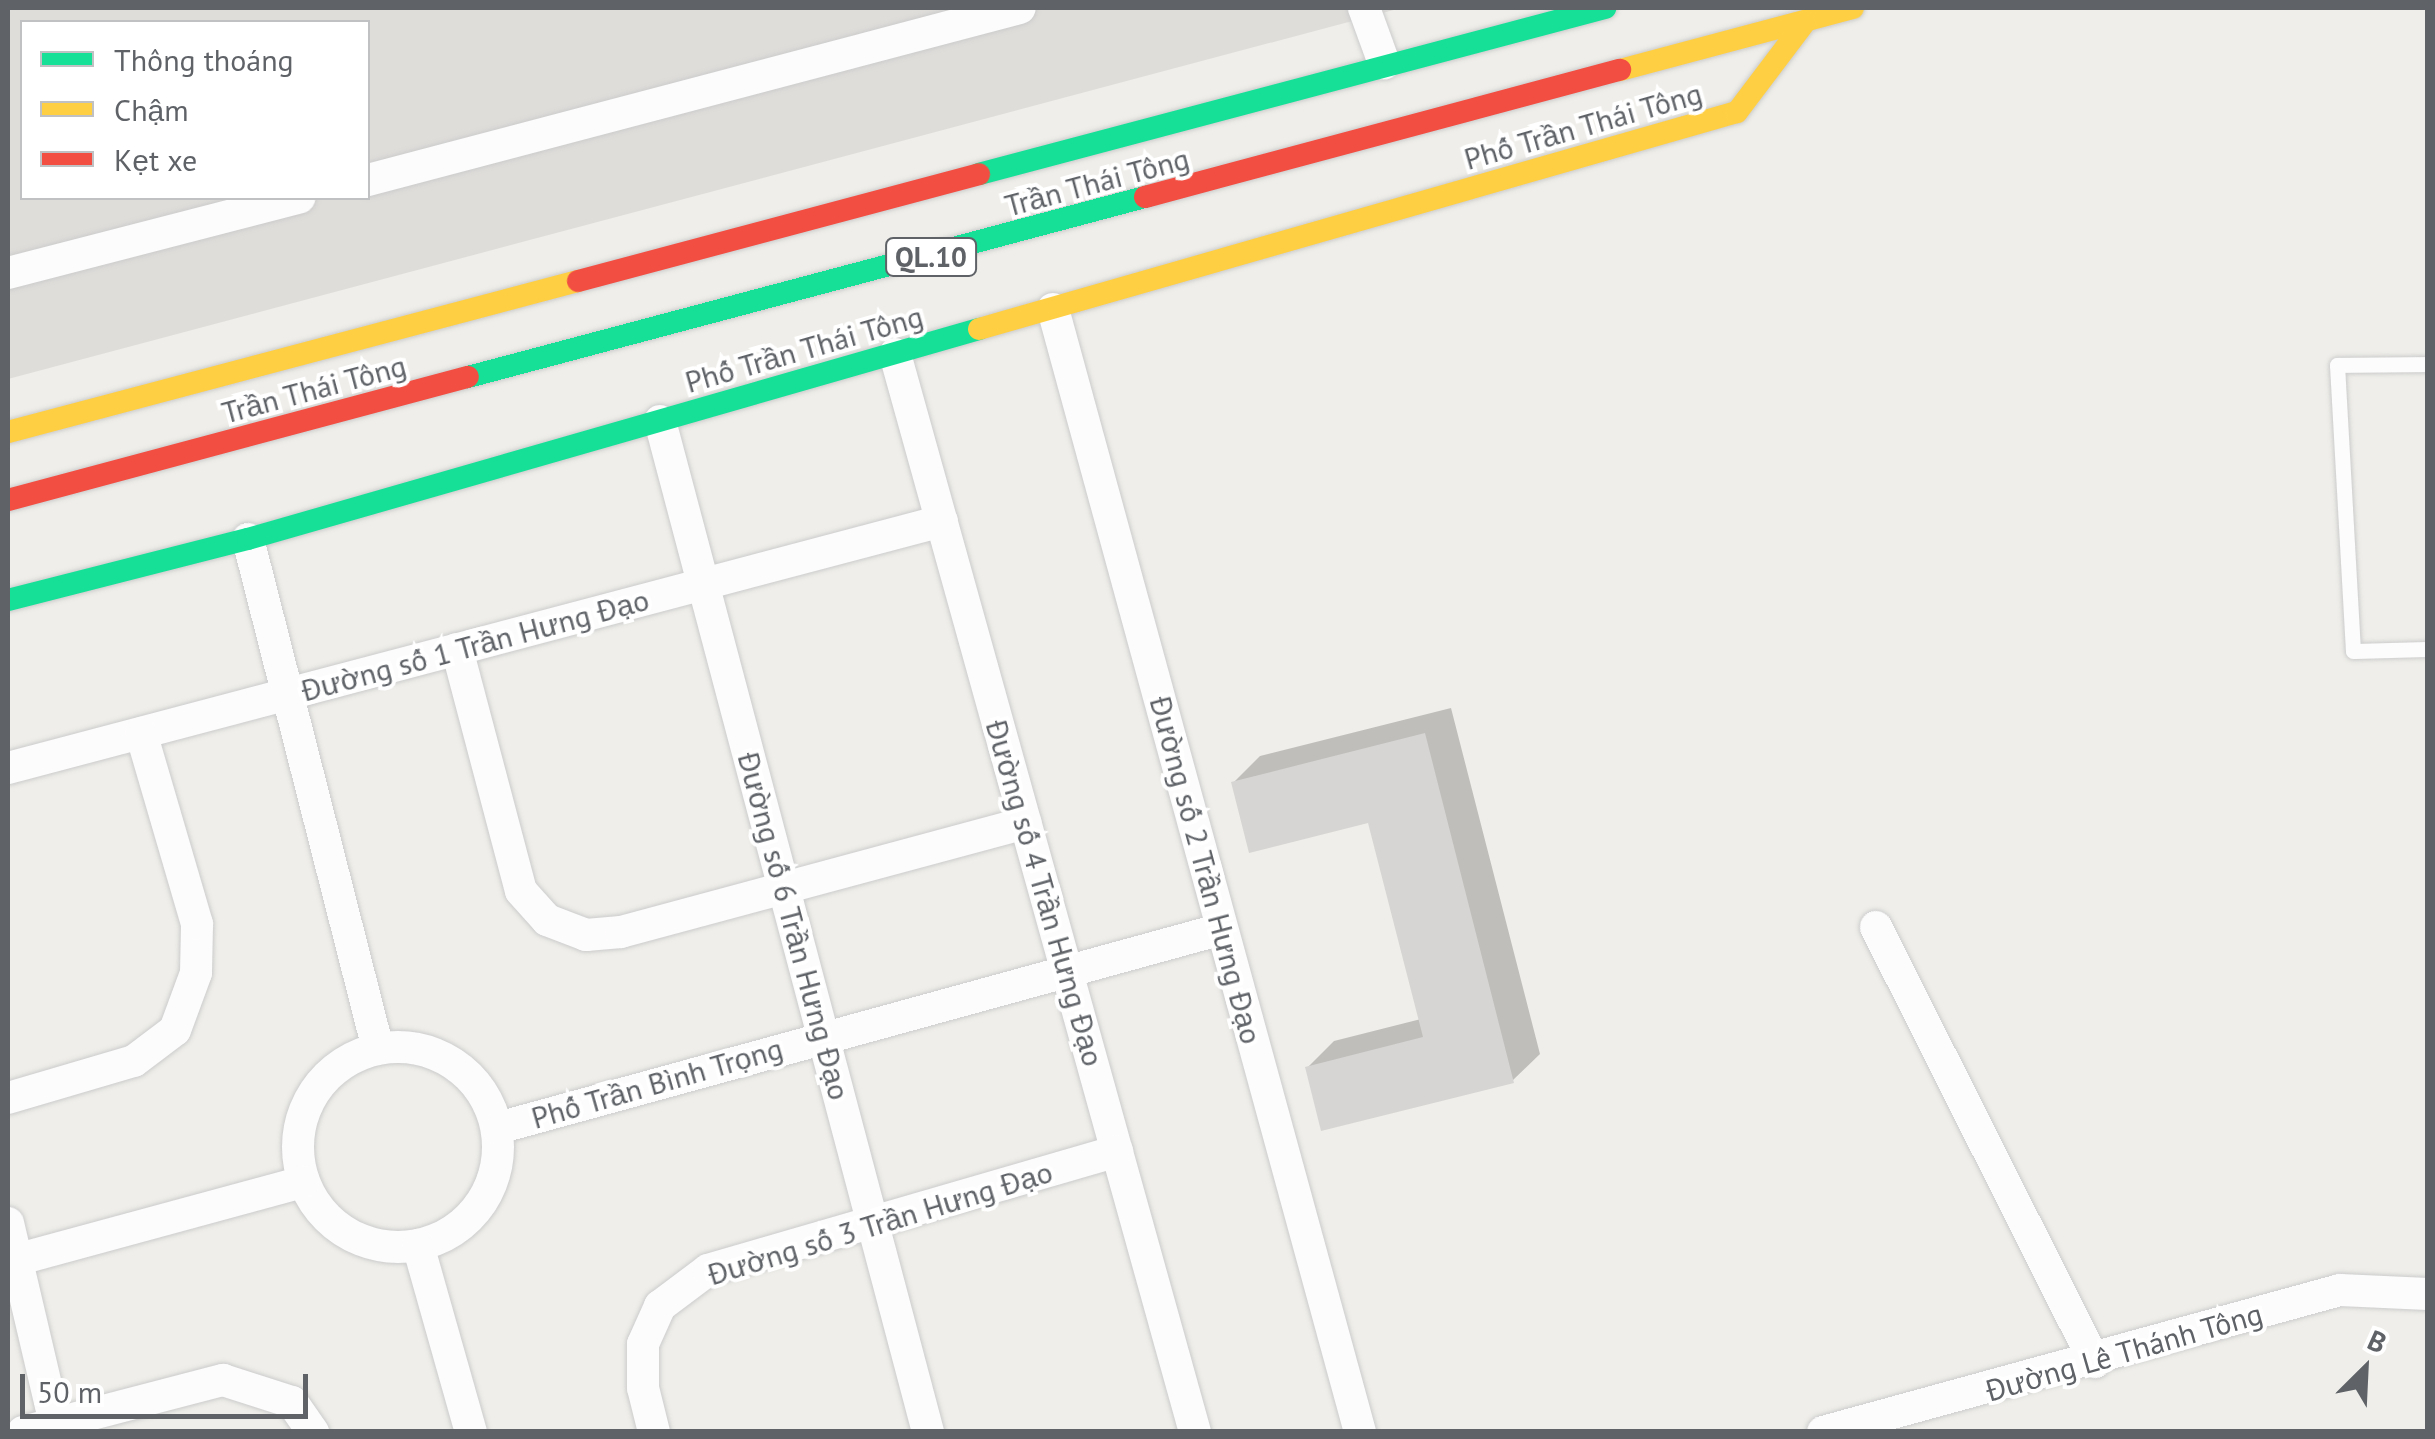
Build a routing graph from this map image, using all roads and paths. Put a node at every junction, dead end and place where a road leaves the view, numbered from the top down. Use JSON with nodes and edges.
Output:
{"nodes":[{"id":1,"x":1020,"y":8,"type":"edge"},
{"id":2,"x":1364,"y":8,"type":"edge"},
{"id":3,"x":1605,"y":8,"type":"edge"},
{"id":4,"x":1853,"y":8,"type":"edge"},
{"id":5,"x":1805,"y":22,"type":"junction"},
{"id":6,"x":1384,"y":62,"type":"junction"},
{"id":7,"x":370,"y":179,"type":"edge"},
{"id":8,"x":291,"y":200,"type":"edge"},
{"id":9,"x":8,"y":273,"type":"edge"},
{"id":10,"x":1052,"y":309,"type":"junction"},
{"id":11,"x":896,"y":354,"type":"junction"},
{"id":12,"x":2428,"y":364,"type":"edge"},
{"id":13,"x":660,"y":421,"type":"junction"},
{"id":14,"x":8,"y":432,"type":"edge"},
{"id":15,"x":8,"y":500,"type":"edge"},
{"id":16,"x":942,"y":521,"type":"junction"},
{"id":17,"x":248,"y":539,"type":"junction"},
{"id":18,"x":703,"y":584,"type":"junction"},
{"id":19,"x":8,"y":600,"type":"edge"},
{"id":20,"x":457,"y":649,"type":"junction"},
{"id":21,"x":2428,"y":649,"type":"edge"},
{"id":22,"x":288,"y":694,"type":"junction"},
{"id":23,"x":141,"y":733,"type":"junction"},
{"id":24,"x":8,"y":768,"type":"edge"},
{"id":25,"x":1026,"y":823,"type":"junction"},
{"id":26,"x":784,"y":888,"type":"junction"},
{"id":27,"x":1876,"y":927,"type":"dead end"},
{"id":28,"x":1222,"y":929,"type":"junction"},
{"id":29,"x":1066,"y":971,"type":"junction"},
{"id":30,"x":823,"y":1037,"type":"junction"},
{"id":31,"x":378,"y":1049,"type":"junction"},
{"id":32,"x":8,"y":1098,"type":"edge"},
{"id":33,"x":498,"y":1128,"type":"junction"},
{"id":34,"x":1117,"y":1151,"type":"junction"},
{"id":35,"x":303,"y":1182,"type":"junction"},
{"id":36,"x":8,"y":1223,"type":"edge"},
{"id":37,"x":872,"y":1223,"type":"junction"},
{"id":38,"x":418,"y":1245,"type":"junction"},
{"id":39,"x":12,"y":1260,"type":"edge"},
{"id":40,"x":2428,"y":1294,"type":"edge"},
{"id":41,"x":2095,"y":1362,"type":"junction"},
{"id":42,"x":56,"y":1427,"type":"edge"},
{"id":43,"x":23,"y":1432,"type":"edge"},
{"id":44,"x":312,"y":1432,"type":"edge"},
{"id":45,"x":472,"y":1432,"type":"edge"},
{"id":46,"x":654,"y":1432,"type":"edge"},
{"id":47,"x":928,"y":1432,"type":"edge"},
{"id":48,"x":1195,"y":1432,"type":"edge"},
{"id":49,"x":1360,"y":1432,"type":"edge"},
{"id":50,"x":1823,"y":1432,"type":"edge"}],
"edges":[{"from":1,"to":7,"type":"street"},
{"from":2,"to":6,"type":"street"},
{"from":3,"to":6,"type":"main road","name":"Trần Thái Tông","number":"QL.10"},
{"from":4,"to":5,"type":"main road","name":"Trần Thái Tông","number":"QL.10"},
{"from":5,"to":10,"type":"main road","name":"Phố Trần Thái Tông"},
{"from":5,"to":15,"type":"main road","name":"Trần Thái Tông","number":"QL.10"},
{"from":6,"to":14,"type":"main road","name":"Trần Thái Tông","number":"QL.10"},
{"from":8,"to":9,"type":"street"},
{"from":10,"to":11,"type":"main road","name":"Phố Trần Thái Tông"},
{"from":10,"to":28,"type":"street","name":"Đường số 2 Trần Hưng Đạo"},
{"from":11,"to":13,"type":"main road","name":"Phố Trần Thái Tông"},
{"from":11,"to":16,"type":"street","name":"Đường số 4 Trần Hưng Đạo"},
{"from":12,"to":21,"type":"lane"},
{"from":13,"to":17,"type":"main road","name":"Phố Trần Thái Tông"},
{"from":13,"to":18,"type":"street","name":"Đường số 6 Trần Hưng Đạo"},
{"from":16,"to":18,"type":"street","name":"Đường số 1 Trần Hưng Đạo"},
{"from":16,"to":25,"type":"street","name":"Đường số 4 Trần Hưng Đạo"},
{"from":17,"to":19,"type":"main road","name":"Phố Trần Thái Tông"},
{"from":17,"to":22,"type":"street"},
{"from":18,"to":20,"type":"street","name":"Đường số 1 Trần Hưng Đạo"},
{"from":18,"to":26,"type":"street","name":"Đường số 6 Trần Hưng Đạo"},
{"from":20,"to":22,"type":"street","name":"Đường số 1 Trần Hưng Đạo"},
{"from":20,"to":26,"type":"street"},
{"from":22,"to":23,"type":"street","name":"Đường số 1 Trần Hưng Đạo"},
{"from":22,"to":31,"type":"street"},
{"from":23,"to":24,"type":"street","name":"Đường số 1 Trần Hưng Đạo"},
{"from":23,"to":32,"type":"street"},
{"from":25,"to":26,"type":"street"},
{"from":25,"to":29,"type":"street","name":"Đường số 4 Trần Hưng Đạo"},
{"from":26,"to":30,"type":"street","name":"Đường số 6 Trần Hưng Đạo"},
{"from":27,"to":41,"type":"street"},
{"from":28,"to":29,"type":"street","name":"Phố Trần Bình Trọng"},
{"from":28,"to":49,"type":"street","name":"Đường số 2 Trần Hưng Đạo"},
{"from":29,"to":30,"type":"street","name":"Phố Trần Bình Trọng"},
{"from":29,"to":34,"type":"street","name":"Đường số 4 Trần Hưng Đạo"},
{"from":30,"to":33,"type":"street","name":"Phố Trần Bình Trọng"},
{"from":30,"to":37,"type":"street","name":"Đường số 6 Trần Hưng Đạo"},
{"from":31,"to":33,"type":"street"},
{"from":31,"to":35,"type":"street"},
{"from":33,"to":38,"type":"street"},
{"from":34,"to":37,"type":"street","name":"Đường số 3 Trần Hưng Đạo"},
{"from":34,"to":48,"type":"street","name":"Đường số 4 Trần Hưng Đạo"},
{"from":35,"to":38,"type":"street"},
{"from":35,"to":39,"type":"street"},
{"from":36,"to":39,"type":"street"},
{"from":37,"to":46,"type":"street","name":"Đường số 3 Trần Hưng Đạo"},
{"from":37,"to":47,"type":"street","name":"Đường số 6 Trần Hưng Đạo"},
{"from":38,"to":45,"type":"street"},
{"from":39,"to":42,"type":"street"},
{"from":40,"to":41,"type":"street","name":"Đường Lê Thánh Tông"},
{"from":41,"to":50,"type":"street","name":"Đường Lê Thánh Tông"},
{"from":42,"to":43,"type":"street"},
{"from":42,"to":44,"type":"street"}]}
